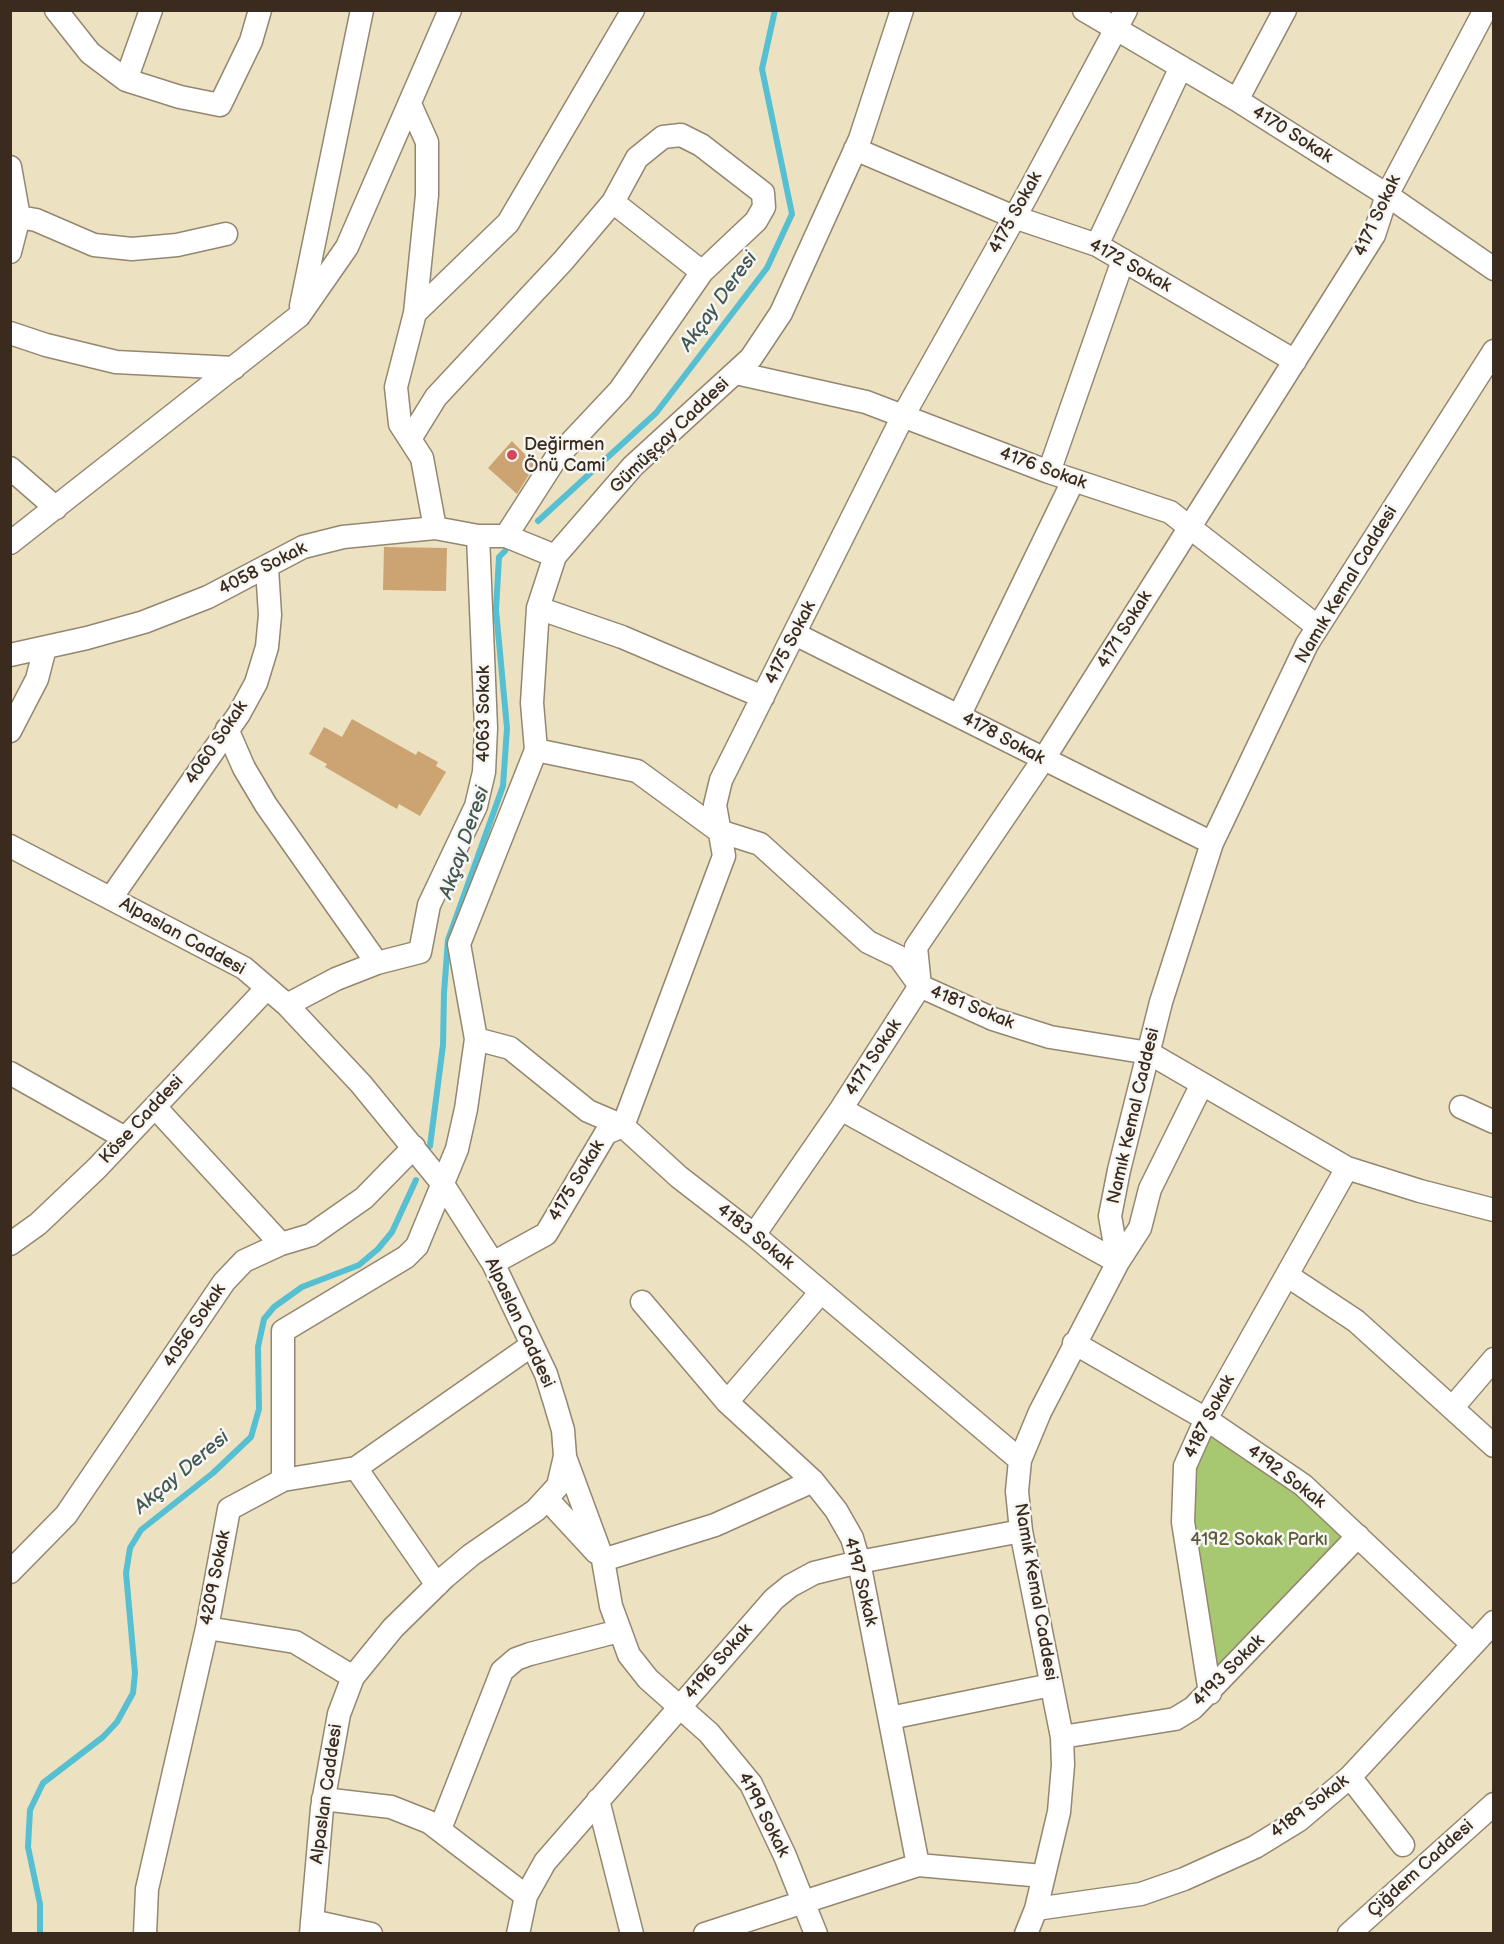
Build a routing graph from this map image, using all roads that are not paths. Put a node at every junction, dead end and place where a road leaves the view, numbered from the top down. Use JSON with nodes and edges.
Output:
{"nodes":[{"id":1,"x":151,"y":10,"type":"edge"},
{"id":2,"x":260,"y":10,"type":"edge"},
{"id":3,"x":362,"y":10,"type":"edge"},
{"id":4,"x":450,"y":10,"type":"edge"},
{"id":5,"x":633,"y":10,"type":"edge"},
{"id":6,"x":902,"y":10,"type":"edge"},
{"id":7,"x":1084,"y":10,"type":"edge"},
{"id":8,"x":1285,"y":10,"type":"edge"},
{"id":9,"x":1485,"y":10,"type":"edge"},
{"id":10,"x":58,"y":12,"type":"edge"},
{"id":11,"x":1121,"y":20,"type":"edge"},
{"id":12,"x":1181,"y":67,"type":"junction"},
{"id":13,"x":126,"y":80,"type":"junction"},
{"id":14,"x":1237,"y":100,"type":"junction"},
{"id":15,"x":410,"y":104,"type":"junction"},
{"id":16,"x":855,"y":149,"type":"junction"},
{"id":17,"x":10,"y":167,"type":"edge"},
{"id":18,"x":1387,"y":195,"type":"junction"},
{"id":19,"x":613,"y":202,"type":"junction"},
{"id":20,"x":19,"y":217,"type":"junction"},
{"id":21,"x":1014,"y":217,"type":"junction"},
{"id":22,"x":226,"y":234,"type":"dead end"},
{"id":23,"x":1097,"y":245,"type":"junction"},
{"id":24,"x":10,"y":252,"type":"edge"},
{"id":25,"x":1123,"y":260,"type":"junction"},
{"id":26,"x":1494,"y":269,"type":"edge"},
{"id":27,"x":702,"y":272,"type":"junction"},
{"id":28,"x":415,"y":313,"type":"junction"},
{"id":29,"x":299,"y":316,"type":"junction"},
{"id":30,"x":10,"y":333,"type":"edge"},
{"id":31,"x":1494,"y":351,"type":"edge"},
{"id":32,"x":1295,"y":361,"type":"junction"},
{"id":33,"x":234,"y":368,"type":"junction"},
{"id":34,"x":735,"y":373,"type":"junction"},
{"id":35,"x":903,"y":416,"type":"junction"},
{"id":36,"x":410,"y":440,"type":"junction"},
{"id":37,"x":10,"y":468,"type":"edge"},
{"id":38,"x":1049,"y":472,"type":"junction"},
{"id":39,"x":1073,"y":481,"type":"junction"},
{"id":40,"x":56,"y":508,"type":"junction"},
{"id":41,"x":435,"y":528,"type":"junction"},
{"id":42,"x":1190,"y":529,"type":"junction"},
{"id":43,"x":478,"y":536,"type":"junction"},
{"id":44,"x":506,"y":536,"type":"junction"},
{"id":45,"x":10,"y":543,"type":"edge"},
{"id":46,"x":555,"y":556,"type":"junction"},
{"id":47,"x":267,"y":568,"type":"junction"},
{"id":48,"x":538,"y":608,"type":"junction"},
{"id":49,"x":1318,"y":627,"type":"junction"},
{"id":50,"x":795,"y":634,"type":"junction"},
{"id":51,"x":45,"y":648,"type":"junction"},
{"id":52,"x":10,"y":655,"type":"edge"},
{"id":53,"x":763,"y":697,"type":"junction"},
{"id":54,"x":959,"y":716,"type":"junction"},
{"id":55,"x":227,"y":729,"type":"junction"},
{"id":56,"x":10,"y":731,"type":"edge"},
{"id":57,"x":536,"y":750,"type":"junction"},
{"id":58,"x":1043,"y":760,"type":"junction"},
{"id":59,"x":719,"y":831,"type":"junction"},
{"id":60,"x":1212,"y":843,"type":"junction"},
{"id":61,"x":10,"y":846,"type":"edge"},
{"id":62,"x":111,"y":898,"type":"junction"},
{"id":63,"x":377,"y":963,"type":"junction"},
{"id":64,"x":920,"y":986,"type":"junction"},
{"id":65,"x":267,"y":988,"type":"junction"},
{"id":66,"x":287,"y":1005,"type":"junction"},
{"id":67,"x":476,"y":1039,"type":"junction"},
{"id":68,"x":1149,"y":1053,"type":"junction"},
{"id":69,"x":10,"y":1073,"type":"edge"},
{"id":70,"x":1202,"y":1084,"type":"junction"},
{"id":71,"x":154,"y":1107,"type":"junction"},
{"id":72,"x":1461,"y":1107,"type":"dead end"},
{"id":73,"x":841,"y":1109,"type":"junction"},
{"id":74,"x":1494,"y":1122,"type":"edge"},
{"id":75,"x":623,"y":1126,"type":"junction"},
{"id":76,"x":125,"y":1138,"type":"junction"},
{"id":77,"x":414,"y":1147,"type":"junction"},
{"id":78,"x":1347,"y":1168,"type":"junction"},
{"id":79,"x":442,"y":1183,"type":"junction"},
{"id":80,"x":1494,"y":1210,"type":"edge"},
{"id":81,"x":754,"y":1235,"type":"junction"},
{"id":82,"x":10,"y":1244,"type":"edge"},
{"id":83,"x":281,"y":1245,"type":"junction"},
{"id":84,"x":1118,"y":1262,"type":"junction"},
{"id":85,"x":493,"y":1263,"type":"junction"},
{"id":86,"x":1288,"y":1276,"type":"junction"},
{"id":87,"x":822,"y":1292,"type":"junction"},
{"id":88,"x":642,"y":1302,"type":"dead end"},
{"id":89,"x":1074,"y":1343,"type":"junction"},
{"id":90,"x":532,"y":1345,"type":"junction"},
{"id":91,"x":1494,"y":1359,"type":"edge"},
{"id":92,"x":728,"y":1402,"type":"junction"},
{"id":93,"x":1453,"y":1407,"type":"junction"},
{"id":94,"x":1206,"y":1419,"type":"junction"},
{"id":95,"x":1494,"y":1446,"type":"edge"},
{"id":96,"x":565,"y":1456,"type":"junction"},
{"id":97,"x":1020,"y":1460,"type":"junction"},
{"id":98,"x":356,"y":1468,"type":"junction"},
{"id":99,"x":284,"y":1480,"type":"junction"},
{"id":100,"x":813,"y":1481,"type":"junction"},
{"id":101,"x":547,"y":1499,"type":"junction"},
{"id":102,"x":1021,"y":1531,"type":"junction"},
{"id":103,"x":1358,"y":1536,"type":"junction"},
{"id":104,"x":603,"y":1560,"type":"junction"},
{"id":105,"x":859,"y":1562,"type":"junction"},
{"id":106,"x":10,"y":1572,"type":"edge"},
{"id":107,"x":437,"y":1585,"type":"junction"},
{"id":108,"x":1494,"y":1622,"type":"edge"},
{"id":109,"x":207,"y":1628,"type":"junction"},
{"id":110,"x":619,"y":1631,"type":"junction"},
{"id":111,"x":1472,"y":1644,"type":"junction"},
{"id":112,"x":353,"y":1677,"type":"junction"},
{"id":113,"x":1052,"y":1685,"type":"junction"},
{"id":114,"x":1210,"y":1693,"type":"junction"},
{"id":115,"x":680,"y":1706,"type":"junction"},
{"id":116,"x":890,"y":1718,"type":"junction"},
{"id":117,"x":1062,"y":1737,"type":"junction"},
{"id":118,"x":1350,"y":1777,"type":"junction"},
{"id":119,"x":323,"y":1800,"type":"junction"},
{"id":120,"x":598,"y":1800,"type":"junction"},
{"id":121,"x":1494,"y":1804,"type":"edge"},
{"id":122,"x":441,"y":1829,"type":"junction"},
{"id":123,"x":1403,"y":1845,"type":"dead end"},
{"id":124,"x":918,"y":1865,"type":"junction"},
{"id":125,"x":1042,"y":1876,"type":"junction"},
{"id":126,"x":526,"y":1896,"type":"junction"},
{"id":127,"x":804,"y":1904,"type":"junction"},
{"id":128,"x":1036,"y":1910,"type":"junction"},
{"id":129,"x":311,"y":1927,"type":"edge"},
{"id":130,"x":145,"y":1934,"type":"edge"},
{"id":131,"x":371,"y":1934,"type":"edge"},
{"id":132,"x":518,"y":1934,"type":"edge"},
{"id":133,"x":632,"y":1934,"type":"edge"},
{"id":134,"x":705,"y":1934,"type":"edge"},
{"id":135,"x":816,"y":1934,"type":"edge"},
{"id":136,"x":1026,"y":1934,"type":"edge"},
{"id":137,"x":1349,"y":1934,"type":"edge"}],
"edges":[{"from":1,"to":13,"type":"street"},
{"from":2,"to":13,"type":"street"},
{"from":3,"to":29,"type":"street"},
{"from":4,"to":15,"type":"street"},
{"from":5,"to":28,"type":"street"},
{"from":6,"to":16,"type":"street","name":"Gümüşçay Caddesi"},
{"from":7,"to":11,"type":"street","name":"4170 Sokak"},
{"from":8,"to":14,"type":"street"},
{"from":9,"to":18,"type":"street","name":"4171 Sokak"},
{"from":10,"to":13,"type":"street"},
{"from":11,"to":12,"type":"street","name":"4170 Sokak"},
{"from":11,"to":21,"type":"street","name":"4175 Sokak"},
{"from":12,"to":14,"type":"street","name":"4170 Sokak"},
{"from":12,"to":23,"type":"street"},
{"from":14,"to":18,"type":"street","name":"4170 Sokak"},
{"from":15,"to":28,"type":"street"},
{"from":15,"to":29,"type":"street"},
{"from":16,"to":21,"type":"street","name":"4172 Sokak"},
{"from":16,"to":34,"type":"street","name":"Gümüşçay Caddesi"},
{"from":17,"to":20,"type":"street"},
{"from":18,"to":26,"type":"street","name":"4170 Sokak"},
{"from":18,"to":32,"type":"street","name":"4171 Sokak"},
{"from":19,"to":27,"type":"street"},
{"from":19,"to":27,"type":"street"},
{"from":19,"to":36,"type":"street"},
{"from":20,"to":22,"type":"street"},
{"from":20,"to":24,"type":"street"},
{"from":21,"to":23,"type":"street","name":"4172 Sokak"},
{"from":21,"to":35,"type":"street","name":"4175 Sokak"},
{"from":23,"to":25,"type":"street","name":"4172 Sokak"},
{"from":25,"to":32,"type":"street","name":"4172 Sokak"},
{"from":25,"to":38,"type":"street"},
{"from":27,"to":44,"type":"street"},
{"from":28,"to":36,"type":"street"},
{"from":29,"to":33,"type":"street"},
{"from":30,"to":33,"type":"street"},
{"from":31,"to":49,"type":"street","name":"Namık Kemal Caddesi"},
{"from":32,"to":42,"type":"street","name":"4171 Sokak"},
{"from":33,"to":40,"type":"street"},
{"from":34,"to":35,"type":"street","name":"4176 Sokak"},
{"from":34,"to":46,"type":"street","name":"Gümüşçay Caddesi"},
{"from":35,"to":38,"type":"street","name":"4176 Sokak"},
{"from":35,"to":50,"type":"street","name":"4175 Sokak"},
{"from":36,"to":41,"type":"street"},
{"from":37,"to":40,"type":"street"},
{"from":38,"to":39,"type":"street","name":"4176 Sokak"},
{"from":39,"to":42,"type":"street","name":"4176 Sokak"},
{"from":39,"to":54,"type":"street"},
{"from":40,"to":45,"type":"street"},
{"from":41,"to":43,"type":"street","name":"4058 Sokak"},
{"from":41,"to":47,"type":"street","name":"4058 Sokak"},
{"from":42,"to":49,"type":"street","name":"4176 Sokak"},
{"from":42,"to":58,"type":"street","name":"4171 Sokak"},
{"from":43,"to":44,"type":"street","name":"4058 Sokak"},
{"from":43,"to":63,"type":"street","name":"4063 Sokak"},
{"from":44,"to":46,"type":"street","name":"4058 Sokak"},
{"from":46,"to":48,"type":"street","name":"Gümüşçay Caddesi"},
{"from":47,"to":51,"type":"street","name":"4058 Sokak"},
{"from":47,"to":55,"type":"street","name":"4060 Sokak"},
{"from":48,"to":53,"type":"street"},
{"from":48,"to":57,"type":"street","name":"Gümüşçay Caddesi"},
{"from":49,"to":60,"type":"street","name":"Namık Kemal Caddesi"},
{"from":50,"to":53,"type":"street","name":"4175 Sokak"},
{"from":50,"to":54,"type":"street","name":"4178 Sokak"},
{"from":51,"to":52,"type":"street","name":"4058 Sokak"},
{"from":51,"to":56,"type":"street"},
{"from":53,"to":59,"type":"street","name":"4175 Sokak"},
{"from":54,"to":58,"type":"street","name":"4178 Sokak"},
{"from":55,"to":62,"type":"street","name":"4060 Sokak"},
{"from":55,"to":63,"type":"street"},
{"from":57,"to":59,"type":"street","name":"4181 Sokak"},
{"from":57,"to":67,"type":"street","name":"Gümüşçay Caddesi"},
{"from":58,"to":60,"type":"street","name":"4178 Sokak"},
{"from":58,"to":64,"type":"street","name":"4171 Sokak"},
{"from":59,"to":64,"type":"street","name":"4181 Sokak"},
{"from":59,"to":75,"type":"street","name":"4175 Sokak"},
{"from":60,"to":68,"type":"street","name":"Namık Kemal Caddesi"},
{"from":61,"to":62,"type":"street","name":"Alpaslan Caddesi"},
{"from":62,"to":65,"type":"street","name":"Alpaslan Caddesi"},
{"from":63,"to":66,"type":"street","name":"4063 Sokak"},
{"from":64,"to":68,"type":"street","name":"4181 Sokak"},
{"from":64,"to":73,"type":"street","name":"4171 Sokak"},
{"from":65,"to":66,"type":"street","name":"Alpaslan Caddesi"},
{"from":65,"to":71,"type":"street","name":"Köse Caddesi"},
{"from":66,"to":77,"type":"street","name":"Alpaslan Caddesi"},
{"from":67,"to":75,"type":"street","name":"4183 Sokak"},
{"from":67,"to":79,"type":"street","name":"Gümüşçay Caddesi"},
{"from":68,"to":70,"type":"street","name":"4181 Sokak"},
{"from":68,"to":84,"type":"street","name":"Namık Kemal Caddesi"},
{"from":69,"to":76,"type":"street"},
{"from":70,"to":78,"type":"street","name":"4181 Sokak"},
{"from":70,"to":84,"type":"street"},
{"from":71,"to":76,"type":"street","name":"Köse Caddesi"},
{"from":71,"to":83,"type":"street"},
{"from":72,"to":74,"type":"street"},
{"from":73,"to":81,"type":"street","name":"4171 Sokak"},
{"from":73,"to":84,"type":"street"},
{"from":75,"to":81,"type":"street","name":"4183 Sokak"},
{"from":75,"to":85,"type":"street","name":"4175 Sokak"},
{"from":76,"to":82,"type":"street","name":"Köse Caddesi"},
{"from":77,"to":79,"type":"street","name":"Alpaslan Caddesi"},
{"from":77,"to":83,"type":"street","name":"4056 Sokak"},
{"from":78,"to":80,"type":"street","name":"4181 Sokak"},
{"from":78,"to":86,"type":"street","name":"4187 Sokak"},
{"from":79,"to":85,"type":"street","name":"Alpaslan Caddesi"},
{"from":79,"to":99,"type":"street"},
{"from":81,"to":87,"type":"street","name":"4183 Sokak"},
{"from":83,"to":106,"type":"street","name":"4056 Sokak"},
{"from":84,"to":89,"type":"street","name":"Namık Kemal Caddesi"},
{"from":85,"to":90,"type":"street","name":"Alpaslan Caddesi"},
{"from":86,"to":93,"type":"street"},
{"from":86,"to":94,"type":"street","name":"4187 Sokak"},
{"from":87,"to":92,"type":"street"},
{"from":87,"to":97,"type":"street","name":"4183 Sokak"},
{"from":88,"to":92,"type":"street","name":"4197 Sokak"},
{"from":89,"to":94,"type":"street","name":"4192 Sokak"},
{"from":89,"to":97,"type":"street","name":"Namık Kemal Caddesi"},
{"from":90,"to":96,"type":"street","name":"Alpaslan Caddesi"},
{"from":90,"to":98,"type":"street"},
{"from":91,"to":93,"type":"street"},
{"from":92,"to":100,"type":"street","name":"4197 Sokak"},
{"from":93,"to":95,"type":"street"},
{"from":94,"to":103,"type":"street","name":"4192 Sokak"},
{"from":94,"to":114,"type":"street","name":"4187 Sokak"},
{"from":96,"to":101,"type":"street","name":"Alpaslan Caddesi"},
{"from":96,"to":104,"type":"street","name":"4199 Sokak"},
{"from":97,"to":102,"type":"street","name":"Namık Kemal Caddesi"},
{"from":98,"to":99,"type":"street"},
{"from":98,"to":107,"type":"street"},
{"from":99,"to":109,"type":"street","name":"4209 Sokak"},
{"from":100,"to":104,"type":"street"},
{"from":100,"to":105,"type":"street","name":"4197 Sokak"},
{"from":101,"to":104,"type":"street"},
{"from":101,"to":107,"type":"street","name":"Alpaslan Caddesi"},
{"from":102,"to":105,"type":"street","name":"4196 Sokak"},
{"from":102,"to":113,"type":"street","name":"Namık Kemal Caddesi"},
{"from":103,"to":111,"type":"street","name":"4192 Sokak"},
{"from":103,"to":114,"type":"street","name":"4193 Sokak"},
{"from":104,"to":110,"type":"street","name":"4199 Sokak"},
{"from":105,"to":115,"type":"street","name":"4196 Sokak"},
{"from":105,"to":116,"type":"street","name":"4197 Sokak"},
{"from":107,"to":112,"type":"street","name":"Alpaslan Caddesi"},
{"from":108,"to":111,"type":"street","name":"4189 Sokak"},
{"from":109,"to":112,"type":"street"},
{"from":109,"to":130,"type":"street","name":"4209 Sokak"},
{"from":110,"to":115,"type":"street","name":"4199 Sokak"},
{"from":110,"to":122,"type":"street"},
{"from":111,"to":118,"type":"street","name":"4189 Sokak"},
{"from":112,"to":119,"type":"street","name":"Alpaslan Caddesi"},
{"from":113,"to":116,"type":"street"},
{"from":113,"to":117,"type":"street","name":"Namık Kemal Caddesi"},
{"from":114,"to":117,"type":"street","name":"4193 Sokak"},
{"from":115,"to":120,"type":"street","name":"4196 Sokak"},
{"from":115,"to":127,"type":"street","name":"4199 Sokak"},
{"from":116,"to":124,"type":"street","name":"4197 Sokak"},
{"from":117,"to":125,"type":"street","name":"Namık Kemal Caddesi"},
{"from":118,"to":123,"type":"street"},
{"from":118,"to":128,"type":"street","name":"4189 Sokak"},
{"from":119,"to":122,"type":"street"},
{"from":119,"to":129,"type":"street","name":"Alpaslan Caddesi"},
{"from":120,"to":126,"type":"street","name":"4196 Sokak"},
{"from":120,"to":133,"type":"street"},
{"from":121,"to":137,"type":"street","name":"Çiğdem Caddesi"},
{"from":122,"to":126,"type":"street"},
{"from":124,"to":125,"type":"street"},
{"from":124,"to":127,"type":"street"},
{"from":125,"to":128,"type":"street","name":"Namık Kemal Caddesi"},
{"from":126,"to":132,"type":"street","name":"4196 Sokak"},
{"from":127,"to":134,"type":"street"},
{"from":127,"to":135,"type":"street","name":"4199 Sokak"},
{"from":128,"to":136,"type":"street","name":"Namık Kemal Caddesi"},
{"from":129,"to":131,"type":"street"}]}
